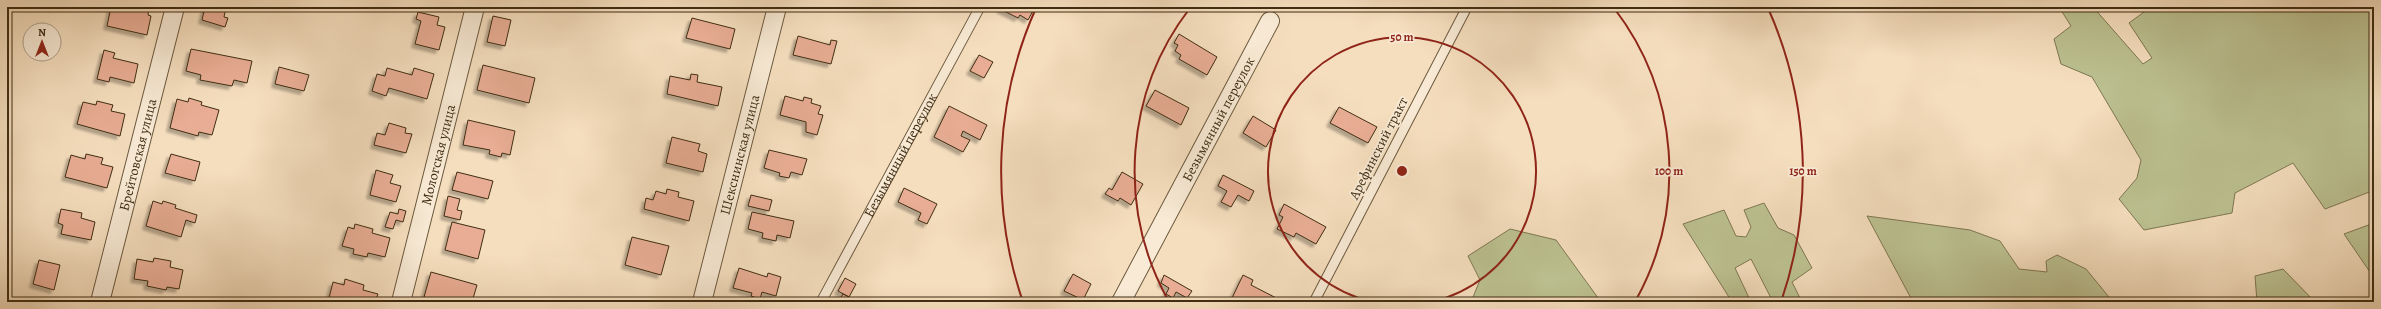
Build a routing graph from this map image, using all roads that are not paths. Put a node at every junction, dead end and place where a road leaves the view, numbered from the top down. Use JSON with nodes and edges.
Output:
{"nodes":[{"id":1,"x":174,"y":7,"type":"edge"},
{"id":2,"x":475,"y":7,"type":"edge"},
{"id":3,"x":777,"y":7,"type":"edge"},
{"id":4,"x":980,"y":7,"type":"edge"},
{"id":5,"x":1467,"y":7,"type":"edge"},
{"id":6,"x":1270,"y":21,"type":"dead end"},
{"id":7,"x":100,"y":302,"type":"edge"},
{"id":8,"x":401,"y":302,"type":"edge"},
{"id":9,"x":702,"y":302,"type":"edge"},
{"id":10,"x":820,"y":302,"type":"edge"},
{"id":11,"x":1121,"y":302,"type":"edge"},
{"id":12,"x":1314,"y":302,"type":"edge"}],
"edges":[{"from":1,"to":7,"type":"street","name":"Брейтовская улица"},
{"from":2,"to":8,"type":"street","name":"Мологская улица"},
{"from":3,"to":9,"type":"street","name":"Шекснинская улица"},
{"from":4,"to":10,"type":"lane","name":"Безымянный переулок"},
{"from":5,"to":12,"type":"lane","name":"Арефинский тракт"},
{"from":6,"to":11,"type":"street","name":"Безымянный переулок"}]}
